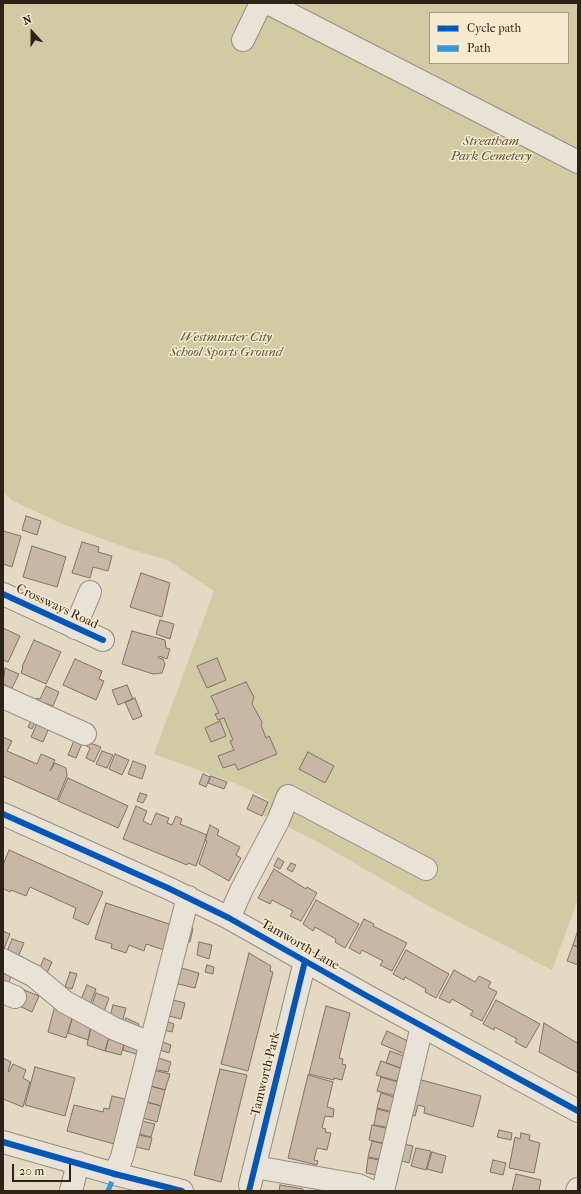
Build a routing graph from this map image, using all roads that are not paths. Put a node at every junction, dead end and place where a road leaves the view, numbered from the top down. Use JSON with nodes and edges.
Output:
{"nodes":[{"id":1,"x":261,"y":3,"type":"edge"},
{"id":2,"x":268,"y":3,"type":"edge"},
{"id":3,"x":243,"y":40,"type":"dead end"},
{"id":4,"x":577,"y":159,"type":"edge"},
{"id":5,"x":90,"y":592,"type":"dead end"},
{"id":6,"x":3,"y":594,"type":"edge"},
{"id":7,"x":75,"y":628,"type":"junction"},
{"id":8,"x":103,"y":640,"type":"dead end"},
{"id":9,"x":3,"y":697,"type":"edge"},
{"id":10,"x":85,"y":734,"type":"dead end"},
{"id":11,"x":3,"y":814,"type":"edge"},
{"id":12,"x":426,"y":869,"type":"dead end"},
{"id":13,"x":188,"y":897,"type":"junction"},
{"id":14,"x":229,"y":918,"type":"junction"},
{"id":15,"x":3,"y":960,"type":"edge"},
{"id":16,"x":305,"y":961,"type":"junction"},
{"id":17,"x":422,"y":1026,"type":"junction"},
{"id":18,"x":150,"y":1043,"type":"junction"},
{"id":19,"x":578,"y":1111,"type":"edge"},
{"id":20,"x":3,"y":1142,"type":"edge"},
{"id":21,"x":78,"y":1163,"type":"junction"},
{"id":22,"x":115,"y":1174,"type":"junction"},
{"id":23,"x":250,"y":1183,"type":"edge"},
{"id":24,"x":362,"y":1189,"type":"edge"},
{"id":25,"x":71,"y":1191,"type":"edge"},
{"id":26,"x":182,"y":1191,"type":"edge"},
{"id":27,"x":383,"y":1191,"type":"edge"}],
"edges":[{"from":1,"to":3,"type":"street"},
{"from":2,"to":4,"type":"street"},
{"from":5,"to":7,"type":"street"},
{"from":6,"to":7,"type":"street","name":"Crossways Road"},
{"from":7,"to":8,"type":"street","name":"Crossways Road"},
{"from":9,"to":10,"type":"street"},
{"from":11,"to":13,"type":"street","name":"Tamworth Lane"},
{"from":12,"to":14,"type":"street"},
{"from":13,"to":14,"type":"street","name":"Tamworth Lane"},
{"from":13,"to":18,"type":"street"},
{"from":14,"to":16,"type":"street","name":"Tamworth Lane"},
{"from":15,"to":18,"type":"street"},
{"from":16,"to":17,"type":"street","name":"Tamworth Lane"},
{"from":16,"to":23,"type":"street","name":"Tamworth Park"},
{"from":17,"to":19,"type":"street","name":"Tamworth Lane"},
{"from":17,"to":27,"type":"street"},
{"from":18,"to":22,"type":"street"},
{"from":20,"to":21,"type":"street"},
{"from":21,"to":22,"type":"street"},
{"from":21,"to":25,"type":"street"},
{"from":22,"to":26,"type":"street"},
{"from":23,"to":24,"type":"street"}]}
